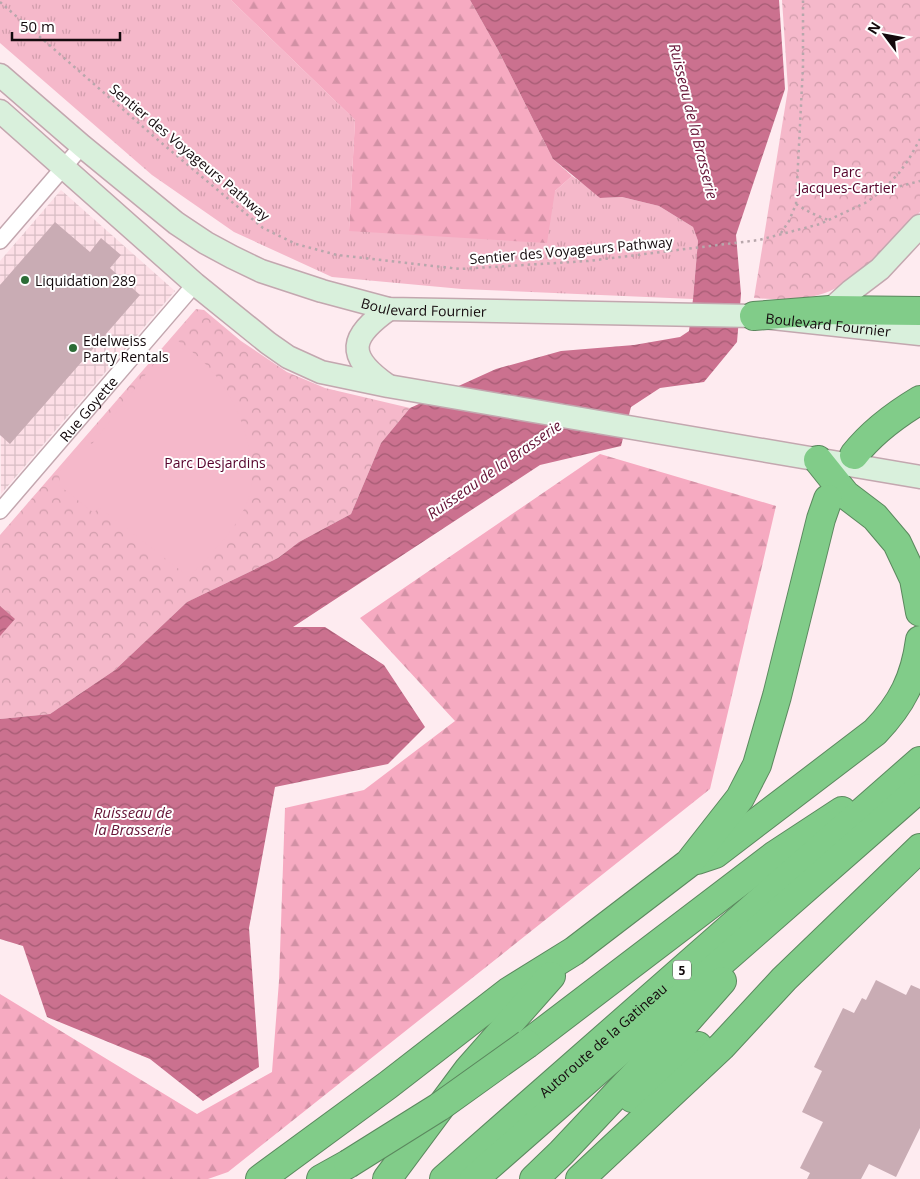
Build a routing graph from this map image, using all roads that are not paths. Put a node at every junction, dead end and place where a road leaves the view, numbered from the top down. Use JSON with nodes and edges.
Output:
{"nodes":[{"id":1,"x":0,"y":75,"type":"edge"},
{"id":2,"x":0,"y":111,"type":"edge"},
{"id":3,"x":82,"y":146,"type":"junction"},
{"id":4,"x":64,"y":167,"type":"junction"},
{"id":5,"x":920,"y":226,"type":"edge"},
{"id":6,"x":0,"y":242,"type":"edge"},
{"id":7,"x":195,"y":284,"type":"junction"},
{"id":8,"x":388,"y":308,"type":"junction"},
{"id":9,"x":830,"y":310,"type":"junction"},
{"id":10,"x":920,"y":311,"type":"edge"},
{"id":11,"x":754,"y":316,"type":"junction"},
{"id":12,"x":920,"y":334,"type":"edge"},
{"id":13,"x":388,"y":386,"type":"junction"},
{"id":14,"x":920,"y":400,"type":"edge"},
{"id":15,"x":854,"y":454,"type":"dead end"},
{"id":16,"x":818,"y":460,"type":"junction"},
{"id":17,"x":920,"y":477,"type":"edge"},
{"id":18,"x":828,"y":499,"type":"dead end"},
{"id":19,"x":0,"y":511,"type":"edge"},
{"id":20,"x":920,"y":612,"type":"edge"},
{"id":21,"x":920,"y":640,"type":"edge"},
{"id":22,"x":920,"y":760,"type":"edge"},
{"id":23,"x":920,"y":788,"type":"edge"},
{"id":24,"x":920,"y":848,"type":"edge"},
{"id":25,"x":689,"y":863,"type":"junction"},
{"id":26,"x":795,"y":898,"type":"junction"},
{"id":27,"x":574,"y":951,"type":"junction"},
{"id":28,"x":784,"y":979,"type":"junction"},
{"id":29,"x":562,"y":1153,"type":"junction"},
{"id":30,"x":260,"y":1179,"type":"edge"},
{"id":31,"x":321,"y":1179,"type":"edge"},
{"id":32,"x":387,"y":1179,"type":"edge"},
{"id":33,"x":444,"y":1179,"type":"edge"},
{"id":34,"x":474,"y":1179,"type":"edge"},
{"id":35,"x":534,"y":1179,"type":"edge"},
{"id":36,"x":580,"y":1179,"type":"edge"}],
"edges":[{"from":1,"to":3,"type":"main road","name":"Boulevard Fournier"},
{"from":2,"to":4,"type":"main road"},
{"from":3,"to":4,"type":"street"},
{"from":3,"to":8,"type":"main road","name":"Boulevard Fournier"},
{"from":4,"to":6,"type":"street"},
{"from":4,"to":7,"type":"main road"},
{"from":5,"to":9,"type":"main road"},
{"from":7,"to":13,"type":"main road"},
{"from":7,"to":19,"type":"street","name":"Rue Goyette"},
{"from":8,"to":11,"type":"main road","name":"Boulevard Fournier"},
{"from":8,"to":13,"type":"main road"},
{"from":9,"to":10,"type":"highway"},
{"from":9,"to":11,"type":"highway"},
{"from":11,"to":12,"type":"main road","name":"Boulevard Fournier"},
{"from":13,"to":16,"type":"main road"},
{"from":14,"to":15,"type":"highway"},
{"from":16,"to":17,"type":"main road"},
{"from":16,"to":20,"type":"highway"},
{"from":18,"to":25,"type":"highway"},
{"from":21,"to":25,"type":"highway"},
{"from":22,"to":31,"type":"highway","bridge":true},
{"from":22,"to":33,"type":"highway","name":"Autoroute de la Gatineau","number":"5"},
{"from":23,"to":26,"type":"highway","name":"Autoroute de la Gatineau","number":"5"},
{"from":24,"to":28,"type":"highway"},
{"from":25,"to":27,"type":"highway"},
{"from":26,"to":29,"type":"highway"},
{"from":26,"to":34,"type":"highway","name":"Autoroute de la Gatineau","number":"5"},
{"from":27,"to":30,"type":"highway"},
{"from":27,"to":32,"type":"highway"},
{"from":28,"to":29,"type":"highway"},
{"from":28,"to":36,"type":"highway"},
{"from":29,"to":35,"type":"highway"}]}
